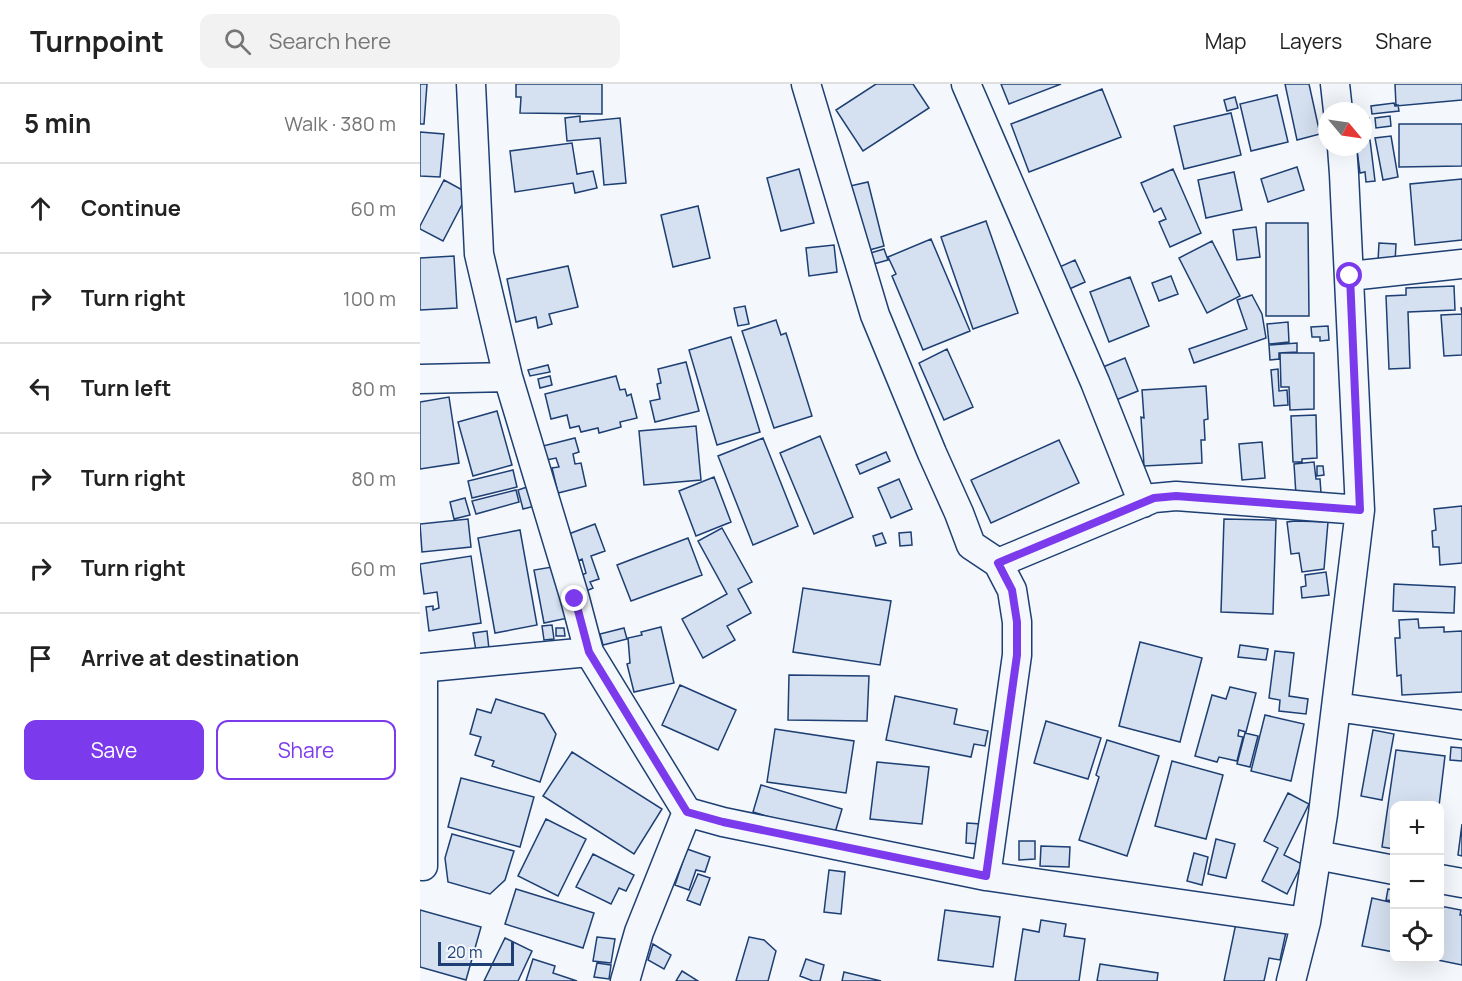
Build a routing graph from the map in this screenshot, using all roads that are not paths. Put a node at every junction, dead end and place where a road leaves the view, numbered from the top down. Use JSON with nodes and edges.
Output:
{"nodes":[{"id":1,"x":471,"y":84,"type":"edge"},
{"id":2,"x":806,"y":84,"type":"edge"},
{"id":3,"x":966,"y":84,"type":"edge"},
{"id":4,"x":1335,"y":84,"type":"edge"},
{"id":5,"x":1337,"y":102,"type":"edge"},
{"id":6,"x":1343,"y":156,"type":"edge"},
{"id":7,"x":1462,"y":264,"type":"edge"},
{"id":8,"x":1350,"y":276,"type":"junction"},
{"id":9,"x":508,"y":377,"type":"junction"},
{"id":10,"x":420,"y":379,"type":"edge"},
{"id":11,"x":1143,"y":503,"type":"junction"},
{"id":12,"x":1360,"y":510,"type":"junction"},
{"id":13,"x":998,"y":563,"type":"junction"},
{"id":14,"x":589,"y":652,"type":"junction"},
{"id":15,"x":421,"y":668,"type":"edge"},
{"id":16,"x":1336,"y":707,"type":"junction"},
{"id":17,"x":1462,"y":725,"type":"edge"},
{"id":18,"x":687,"y":812,"type":"junction"},
{"id":19,"x":1317,"y":855,"type":"junction"},
{"id":20,"x":423,"y":866,"type":"dead end"},
{"id":21,"x":1390,"y":869,"type":"edge"},
{"id":22,"x":986,"y":876,"type":"junction"},
{"id":23,"x":1444,"y":880,"type":"edge"},
{"id":24,"x":1462,"y":883,"type":"edge"},
{"id":25,"x":1306,"y":922,"type":"junction"},
{"id":26,"x":625,"y":981,"type":"edge"},
{"id":27,"x":1291,"y":981,"type":"edge"}],
"edges":[{"from":1,"to":9,"type":"street"},
{"from":2,"to":13,"type":"street"},
{"from":3,"to":11,"type":"street"},
{"from":4,"to":5,"type":"street"},
{"from":6,"to":8,"type":"street"},
{"from":7,"to":8,"type":"street"},
{"from":8,"to":12,"type":"street"},
{"from":9,"to":10,"type":"street"},
{"from":9,"to":14,"type":"street"},
{"from":11,"to":12,"type":"street"},
{"from":11,"to":13,"type":"street"},
{"from":12,"to":16,"type":"street"},
{"from":13,"to":22,"type":"street"},
{"from":14,"to":15,"type":"street"},
{"from":14,"to":18,"type":"street"},
{"from":15,"to":20,"type":"street"},
{"from":16,"to":17,"type":"street"},
{"from":16,"to":19,"type":"street"},
{"from":18,"to":22,"type":"street"},
{"from":18,"to":26,"type":"street"},
{"from":19,"to":21,"type":"street"},
{"from":19,"to":25,"type":"street"},
{"from":22,"to":25,"type":"street"},
{"from":23,"to":24,"type":"street"},
{"from":25,"to":27,"type":"street"}]}
